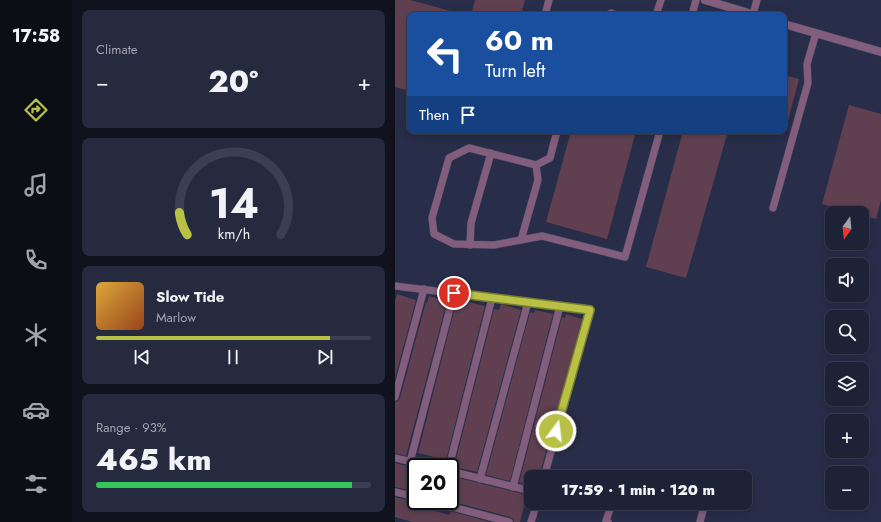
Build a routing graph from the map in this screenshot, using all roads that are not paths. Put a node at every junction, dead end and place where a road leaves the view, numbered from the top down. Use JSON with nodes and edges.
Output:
{"nodes":[{"id":1,"x":549,"y":0,"type":"edge"},
{"id":2,"x":661,"y":0,"type":"edge"},
{"id":3,"x":696,"y":0,"type":"edge"},
{"id":4,"x":705,"y":0,"type":"edge"},
{"id":5,"x":757,"y":0,"type":"edge"},
{"id":6,"x":546,"y":12,"type":"edge"},
{"id":7,"x":657,"y":12,"type":"edge"},
{"id":8,"x":693,"y":12,"type":"edge"},
{"id":9,"x":744,"y":12,"type":"edge"},
{"id":10,"x":755,"y":12,"type":"edge"},
{"id":11,"x":787,"y":25,"type":"edge"},
{"id":12,"x":815,"y":33,"type":"junction"},
{"id":13,"x":881,"y":52,"type":"edge"},
{"id":14,"x":556,"y":134,"type":"edge"},
{"id":15,"x":659,"y":134,"type":"edge"},
{"id":16,"x":491,"y":153,"type":"junction"},
{"id":17,"x":536,"y":164,"type":"junction"},
{"id":18,"x":773,"y":208,"type":"dead end"},
{"id":19,"x":521,"y":240,"type":"junction"},
{"id":20,"x":470,"y":245,"type":"junction"},
{"id":21,"x":395,"y":286,"type":"edge"},
{"id":22,"x":424,"y":290,"type":"junction"},
{"id":23,"x":454,"y":293,"type":"junction"},
{"id":24,"x":493,"y":298,"type":"junction"},
{"id":25,"x":528,"y":302,"type":"junction"},
{"id":26,"x":560,"y":306,"type":"junction"},
{"id":27,"x":395,"y":397,"type":"edge"},
{"id":28,"x":395,"y":458,"type":"edge"},
{"id":29,"x":411,"y":458,"type":"edge"},
{"id":30,"x":451,"y":458,"type":"edge"},
{"id":31,"x":407,"y":461,"type":"edge"},
{"id":32,"x":546,"y":470,"type":"edge"},
{"id":33,"x":459,"y":473,"type":"edge"},
{"id":34,"x":480,"y":479,"type":"junction"},
{"id":35,"x":513,"y":487,"type":"junction"},
{"id":36,"x":524,"y":489,"type":"edge"},
{"id":37,"x":395,"y":492,"type":"edge"},
{"id":38,"x":407,"y":495,"type":"edge"},
{"id":39,"x":459,"y":509,"type":"edge"},
{"id":40,"x":535,"y":510,"type":"edge"},
{"id":41,"x":609,"y":510,"type":"edge"},
{"id":42,"x":703,"y":510,"type":"edge"},
{"id":43,"x":509,"y":522,"type":"edge"},
{"id":44,"x":531,"y":522,"type":"edge"},
{"id":45,"x":609,"y":522,"type":"edge"},
{"id":46,"x":700,"y":522,"type":"edge"}],
"edges":[{"from":1,"to":6,"type":"lane"},
{"from":2,"to":7,"type":"lane"},
{"from":3,"to":8,"type":"lane"},
{"from":4,"to":9,"type":"street"},
{"from":5,"to":10,"type":"lane"},
{"from":11,"to":12,"type":"street"},
{"from":12,"to":13,"type":"street"},
{"from":12,"to":18,"type":"lane"},
{"from":14,"to":17,"type":"lane"},
{"from":15,"to":19,"type":"lane"},
{"from":16,"to":17,"type":"lane"},
{"from":16,"to":20,"type":"lane"},
{"from":16,"to":20,"type":"lane"},
{"from":17,"to":19,"type":"lane"},
{"from":19,"to":20,"type":"lane"},
{"from":21,"to":22,"type":"lane"},
{"from":22,"to":23,"type":"lane"},
{"from":22,"to":27,"type":"lane"},
{"from":23,"to":24,"type":"lane"},
{"from":23,"to":29,"type":"lane"},
{"from":24,"to":25,"type":"lane"},
{"from":24,"to":30,"type":"lane"},
{"from":25,"to":26,"type":"lane"},
{"from":25,"to":34,"type":"lane"},
{"from":26,"to":32,"type":"lane"},
{"from":26,"to":35,"type":"lane"},
{"from":28,"to":31,"type":"lane"},
{"from":33,"to":34,"type":"lane"},
{"from":34,"to":35,"type":"lane"},
{"from":35,"to":36,"type":"lane"},
{"from":37,"to":38,"type":"lane"},
{"from":39,"to":43,"type":"lane"},
{"from":40,"to":44,"type":"lane"},
{"from":41,"to":45,"type":"lane"},
{"from":42,"to":46,"type":"lane"}]}
